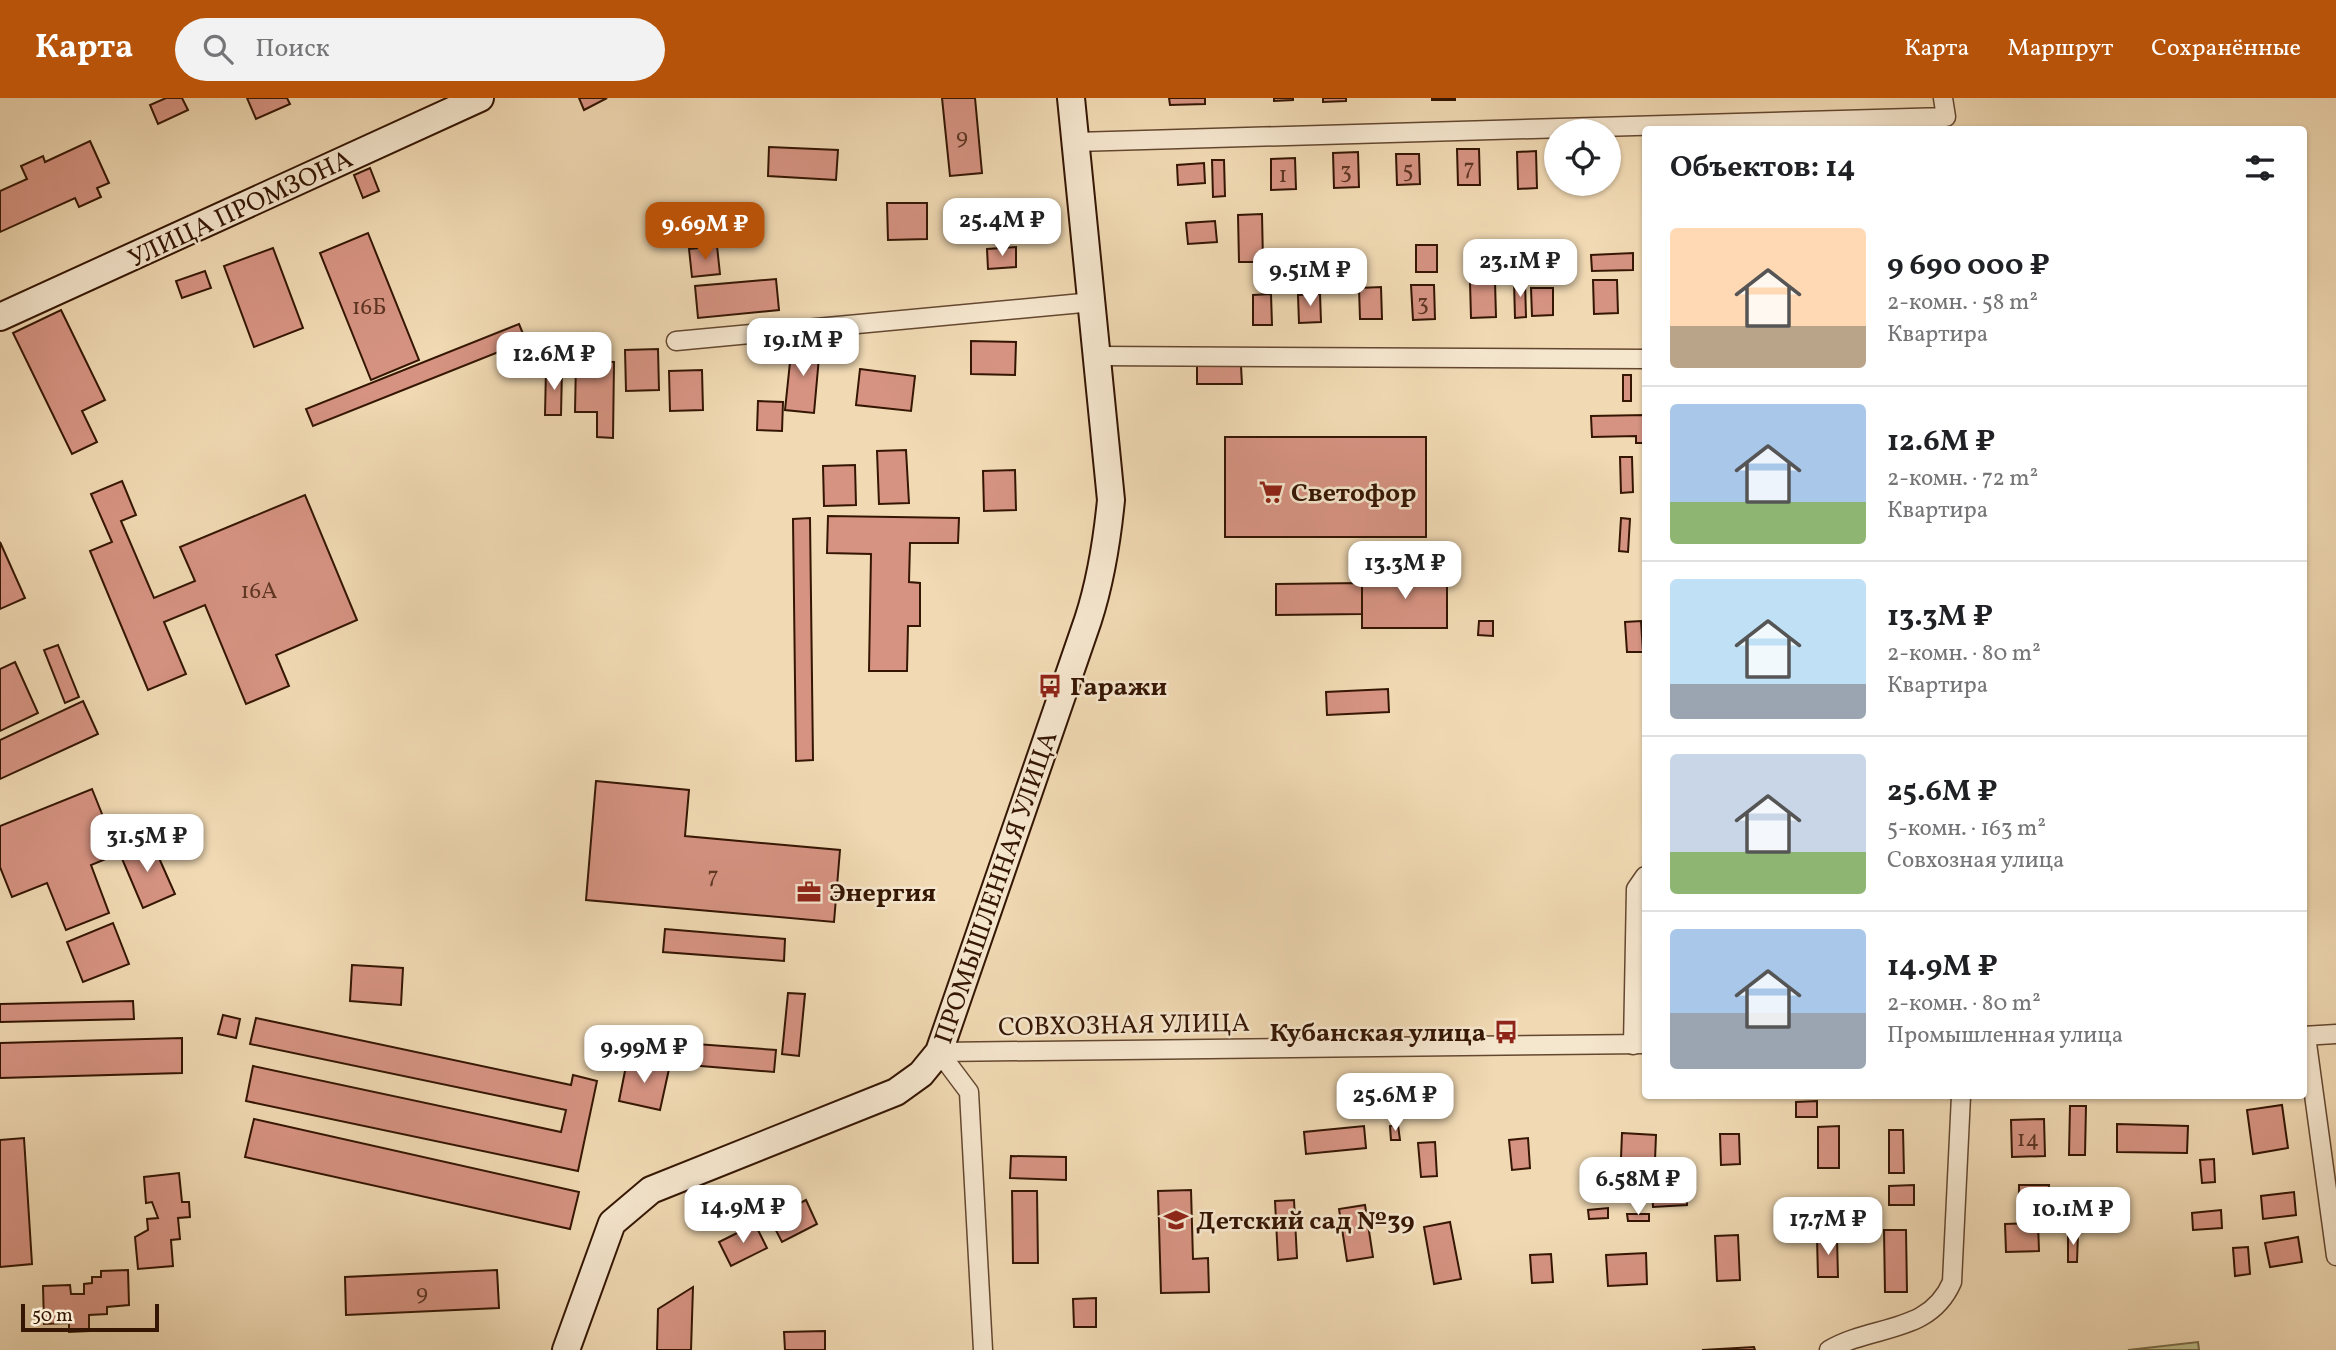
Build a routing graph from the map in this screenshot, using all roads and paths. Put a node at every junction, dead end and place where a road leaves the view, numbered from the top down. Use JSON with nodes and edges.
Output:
{"nodes":[{"id":1,"x":480,"y":98,"type":"edge"},
{"id":2,"x":1071,"y":98,"type":"edge"},
{"id":3,"x":1943,"y":98,"type":"edge"},
{"id":4,"x":1076,"y":142,"type":"junction"},
{"id":5,"x":1093,"y":302,"type":"junction"},
{"id":6,"x":0,"y":317,"type":"edge"},
{"id":7,"x":676,"y":341,"type":"dead end"},
{"id":8,"x":1099,"y":356,"type":"junction"},
{"id":9,"x":1642,"y":359,"type":"edge"},
{"id":10,"x":1642,"y":880,"type":"edge"},
{"id":11,"x":2336,"y":1034,"type":"edge"},
{"id":12,"x":2307,"y":1035,"type":"edge"},
{"id":13,"x":1639,"y":1044,"type":"edge"},
{"id":14,"x":939,"y":1052,"type":"junction"},
{"id":15,"x":2307,"y":1056,"type":"edge"},
{"id":16,"x":1961,"y":1099,"type":"edge"},
{"id":17,"x":2336,"y":1256,"type":"edge"},
{"id":18,"x":566,"y":1350,"type":"edge"},
{"id":19,"x":983,"y":1350,"type":"edge"},
{"id":20,"x":1829,"y":1350,"type":"edge"}],
"edges":[{"from":1,"to":6,"type":"main road","name":"УЛИЦА ПРОМЗОНА"},
{"from":2,"to":4,"type":"main road","name":"ПРОМЫШЛЕННАЯ УЛИЦА"},
{"from":3,"to":4,"type":"street"},
{"from":4,"to":5,"type":"main road","name":"ПРОМЫШЛЕННАЯ УЛИЦА"},
{"from":5,"to":7,"type":"street"},
{"from":5,"to":8,"type":"main road","name":"ПРОМЫШЛЕННАЯ УЛИЦА"},
{"from":8,"to":9,"type":"street"},
{"from":8,"to":14,"type":"main road","name":"ПРОМЫШЛЕННАЯ УЛИЦА"},
{"from":10,"to":13,"type":"street"},
{"from":11,"to":12,"type":"street"},
{"from":13,"to":14,"type":"street","name":"СОВХОЗНАЯ УЛИЦА"},
{"from":14,"to":18,"type":"main road","name":"ПРОМЫШЛЕННАЯ УЛИЦА"},
{"from":14,"to":19,"type":"street"},
{"from":15,"to":17,"type":"street"},
{"from":16,"to":20,"type":"street"}]}
